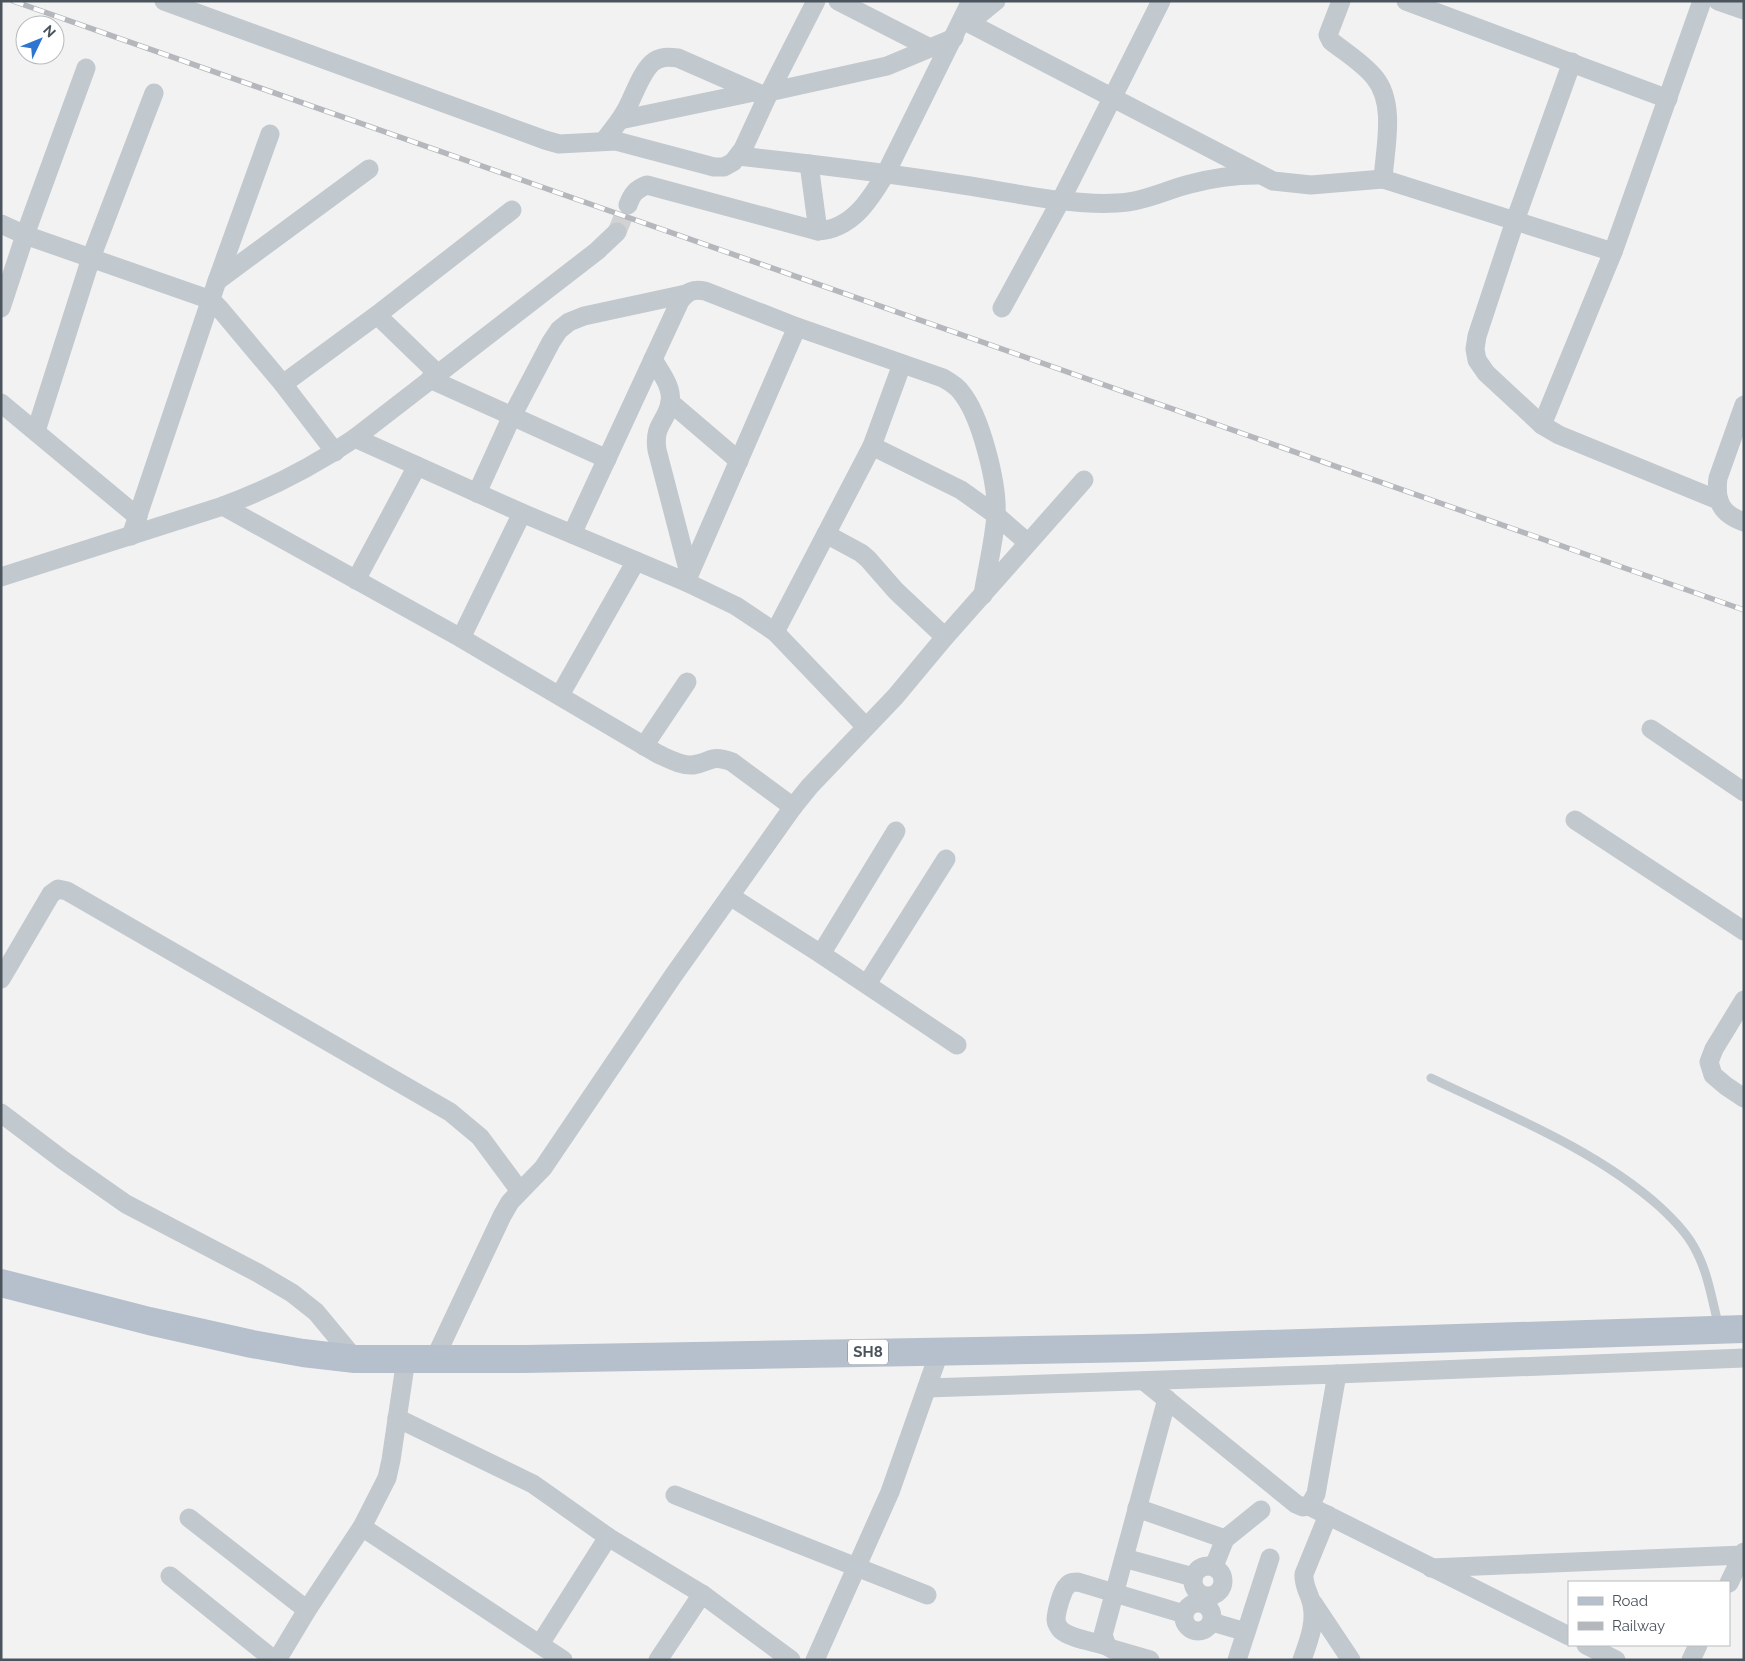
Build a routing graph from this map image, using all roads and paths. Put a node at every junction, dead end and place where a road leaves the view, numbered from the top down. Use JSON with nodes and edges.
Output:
{"nodes":[{"id":1,"x":164,"y":1,"type":"edge"},
{"id":2,"x":816,"y":1,"type":"edge"},
{"id":3,"x":838,"y":1,"type":"edge"},
{"id":4,"x":971,"y":1,"type":"edge"},
{"id":5,"x":996,"y":1,"type":"edge"},
{"id":6,"x":1161,"y":1,"type":"edge"},
{"id":7,"x":1341,"y":1,"type":"edge"},
{"id":8,"x":1406,"y":1,"type":"edge"},
{"id":9,"x":1702,"y":1,"type":"edge"},
{"id":10,"x":1718,"y":1,"type":"edge"},
{"id":11,"x":1744,"y":10,"type":"edge"},
{"id":12,"x":966,"y":22,"type":"junction"},
{"id":13,"x":954,"y":38,"type":"junction"},
{"id":14,"x":930,"y":48,"type":"junction"},
{"id":15,"x":1572,"y":62,"type":"junction"},
{"id":16,"x":86,"y":68,"type":"dead end"},
{"id":17,"x":154,"y":94,"type":"dead end"},
{"id":18,"x":763,"y":94,"type":"junction"},
{"id":19,"x":1112,"y":97,"type":"junction"},
{"id":20,"x":1668,"y":100,"type":"junction"},
{"id":21,"x":620,"y":120,"type":"junction"},
{"id":22,"x":270,"y":134,"type":"dead end"},
{"id":23,"x":604,"y":140,"type":"junction"},
{"id":24,"x":738,"y":156,"type":"junction"},
{"id":25,"x":809,"y":164,"type":"junction"},
{"id":26,"x":369,"y":169,"type":"dead end"},
{"id":27,"x":886,"y":173,"type":"junction"},
{"id":28,"x":1259,"y":175,"type":"junction"},
{"id":29,"x":1383,"y":179,"type":"junction"},
{"id":30,"x":1061,"y":200,"type":"junction"},
{"id":31,"x":628,"y":205,"type":"tunnel mouth"},
{"id":32,"x":512,"y":210,"type":"dead end"},
{"id":33,"x":1515,"y":220,"type":"junction"},
{"id":34,"x":1,"y":224,"type":"edge"},
{"id":35,"x":818,"y":231,"type":"junction"},
{"id":36,"x":617,"y":232,"type":"tunnel mouth"},
{"id":37,"x":26,"y":235,"type":"junction"},
{"id":38,"x":1614,"y":252,"type":"junction"},
{"id":39,"x":91,"y":258,"type":"junction"},
{"id":40,"x":217,"y":280,"type":"junction"},
{"id":41,"x":686,"y":294,"type":"junction"},
{"id":42,"x":211,"y":300,"type":"junction"},
{"id":43,"x":1,"y":308,"type":"edge"},
{"id":44,"x":1002,"y":308,"type":"dead end"},
{"id":45,"x":377,"y":314,"type":"junction"},
{"id":46,"x":797,"y":328,"type":"junction"},
{"id":47,"x":654,"y":359,"type":"junction"},
{"id":48,"x":902,"y":364,"type":"junction"},
{"id":49,"x":434,"y":376,"type":"junction"},
{"id":50,"x":283,"y":384,"type":"junction"},
{"id":51,"x":670,"y":402,"type":"junction"},
{"id":52,"x":1,"y":403,"type":"edge"},
{"id":53,"x":1744,"y":404,"type":"edge"},
{"id":54,"x":512,"y":416,"type":"junction"},
{"id":55,"x":1542,"y":425,"type":"junction"},
{"id":56,"x":36,"y":431,"type":"junction"},
{"id":57,"x":355,"y":438,"type":"junction"},
{"id":58,"x":872,"y":446,"type":"junction"},
{"id":59,"x":335,"y":452,"type":"junction"},
{"id":60,"x":607,"y":459,"type":"junction"},
{"id":61,"x":739,"y":461,"type":"junction"},
{"id":62,"x":417,"y":466,"type":"junction"},
{"id":63,"x":1084,"y":480,"type":"dead end"},
{"id":64,"x":477,"y":493,"type":"junction"},
{"id":65,"x":1718,"y":500,"type":"junction"},
{"id":66,"x":223,"y":506,"type":"junction"},
{"id":67,"x":522,"y":513,"type":"junction"},
{"id":68,"x":996,"y":515,"type":"junction"},
{"id":69,"x":138,"y":517,"type":"junction"},
{"id":70,"x":1744,"y":522,"type":"edge"},
{"id":71,"x":572,"y":534,"type":"junction"},
{"id":72,"x":826,"y":534,"type":"junction"},
{"id":73,"x":131,"y":536,"type":"junction"},
{"id":74,"x":1028,"y":543,"type":"junction"},
{"id":75,"x":636,"y":561,"type":"junction"},
{"id":76,"x":1,"y":577,"type":"edge"},
{"id":77,"x":688,"y":578,"type":"junction"},
{"id":78,"x":356,"y":580,"type":"junction"},
{"id":79,"x":983,"y":595,"type":"junction"},
{"id":80,"x":775,"y":632,"type":"junction"},
{"id":81,"x":945,"y":637,"type":"junction"},
{"id":82,"x":461,"y":638,"type":"junction"},
{"id":83,"x":687,"y":682,"type":"dead end"},
{"id":84,"x":560,"y":695,"type":"junction"},
{"id":85,"x":866,"y":727,"type":"junction"},
{"id":86,"x":1651,"y":729,"type":"dead end"},
{"id":87,"x":644,"y":746,"type":"junction"},
{"id":88,"x":1744,"y":792,"type":"edge"},
{"id":89,"x":794,"y":807,"type":"junction"},
{"id":90,"x":1575,"y":820,"type":"dead end"},
{"id":91,"x":896,"y":831,"type":"dead end"},
{"id":92,"x":946,"y":859,"type":"dead end"},
{"id":93,"x":730,"y":896,"type":"junction"},
{"id":94,"x":1744,"y":931,"type":"edge"},
{"id":95,"x":822,"y":954,"type":"junction"},
{"id":96,"x":1,"y":979,"type":"edge"},
{"id":97,"x":867,"y":984,"type":"junction"},
{"id":98,"x":1744,"y":1000,"type":"edge"},
{"id":99,"x":957,"y":1045,"type":"dead end"},
{"id":100,"x":1431,"y":1078,"type":"dead end"},
{"id":101,"x":1744,"y":1098,"type":"edge"},
{"id":102,"x":1,"y":1113,"type":"edge"},
{"id":103,"x":520,"y":1191,"type":"junction"},
{"id":104,"x":1,"y":1283,"type":"edge"},
{"id":105,"x":1732,"y":1330,"type":"edge"},
{"id":106,"x":940,"y":1350,"type":"junction"},
{"id":107,"x":355,"y":1358,"type":"junction"},
{"id":108,"x":1744,"y":1358,"type":"edge"},
{"id":109,"x":406,"y":1359,"type":"junction"},
{"id":110,"x":434,"y":1360,"type":"junction"},
{"id":111,"x":1337,"y":1374,"type":"junction"},
{"id":112,"x":1144,"y":1381,"type":"junction"},
{"id":113,"x":927,"y":1388,"type":"junction"},
{"id":114,"x":1167,"y":1400,"type":"junction"},
{"id":115,"x":398,"y":1418,"type":"junction"},
{"id":116,"x":675,"y":1495,"type":"dead end"},
{"id":117,"x":1309,"y":1506,"type":"junction"},
{"id":118,"x":1137,"y":1508,"type":"junction"},
{"id":119,"x":1261,"y":1510,"type":"dead end"},
{"id":120,"x":1328,"y":1515,"type":"junction"},
{"id":121,"x":189,"y":1518,"type":"dead end"},
{"id":122,"x":362,"y":1527,"type":"junction"},
{"id":123,"x":608,"y":1536,"type":"junction"},
{"id":124,"x":1225,"y":1539,"type":"junction"},
{"id":125,"x":1743,"y":1554,"type":"edge"},
{"id":126,"x":1124,"y":1558,"type":"junction"},
{"id":127,"x":1270,"y":1558,"type":"dead end"},
{"id":128,"x":1214,"y":1566,"type":"junction"},
{"id":129,"x":857,"y":1567,"type":"junction"},
{"id":130,"x":1431,"y":1568,"type":"junction"},
{"id":131,"x":170,"y":1576,"type":"dead end"},
{"id":132,"x":1193,"y":1576,"type":"junction"},
{"id":133,"x":1730,"y":1581,"type":"edge"},
{"id":134,"x":1114,"y":1592,"type":"junction"},
{"id":135,"x":702,"y":1594,"type":"junction"},
{"id":136,"x":927,"y":1595,"type":"dead end"},
{"id":137,"x":1311,"y":1600,"type":"junction"},
{"id":138,"x":307,"y":1610,"type":"junction"},
{"id":139,"x":1246,"y":1632,"type":"junction"},
{"id":140,"x":1568,"y":1636,"type":"edge"},
{"id":141,"x":540,"y":1644,"type":"junction"},
{"id":142,"x":1107,"y":1646,"type":"junction"},
{"id":143,"x":1588,"y":1646,"type":"edge"},
{"id":144,"x":1698,"y":1646,"type":"edge"},
{"id":145,"x":275,"y":1660,"type":"edge"},
{"id":146,"x":563,"y":1660,"type":"edge"},
{"id":147,"x":658,"y":1660,"type":"edge"},
{"id":148,"x":791,"y":1660,"type":"edge"},
{"id":149,"x":815,"y":1660,"type":"edge"},
{"id":150,"x":1150,"y":1660,"type":"edge"},
{"id":151,"x":1237,"y":1660,"type":"edge"},
{"id":152,"x":1302,"y":1660,"type":"edge"},
{"id":153,"x":1351,"y":1660,"type":"edge"},
{"id":154,"x":1616,"y":1660,"type":"edge"},
{"id":155,"x":1691,"y":1660,"type":"edge"}],
"edges":[{"from":1,"to":23,"type":"street"},
{"from":2,"to":18,"type":"street"},
{"from":3,"to":14,"type":"street"},
{"from":4,"to":12,"type":"street"},
{"from":5,"to":12,"type":"street"},
{"from":6,"to":19,"type":"street"},
{"from":7,"to":29,"type":"street"},
{"from":8,"to":15,"type":"street"},
{"from":9,"to":20,"type":"street"},
{"from":10,"to":11,"type":"street"},
{"from":12,"to":13,"type":"street"},
{"from":12,"to":19,"type":"street"},
{"from":13,"to":14,"type":"street"},
{"from":13,"to":27,"type":"street"},
{"from":14,"to":18,"type":"street"},
{"from":15,"to":20,"type":"street"},
{"from":15,"to":33,"type":"street"},
{"from":16,"to":37,"type":"street"},
{"from":17,"to":39,"type":"street"},
{"from":18,"to":21,"type":"street"},
{"from":18,"to":21,"type":"street"},
{"from":18,"to":24,"type":"street"},
{"from":19,"to":28,"type":"street"},
{"from":19,"to":30,"type":"street"},
{"from":20,"to":38,"type":"street"},
{"from":21,"to":23,"type":"street"},
{"from":22,"to":40,"type":"street"},
{"from":23,"to":24,"type":"street"},
{"from":24,"to":25,"type":"street"},
{"from":25,"to":27,"type":"street"},
{"from":25,"to":35,"type":"street"},
{"from":26,"to":40,"type":"street"},
{"from":27,"to":30,"type":"street"},
{"from":27,"to":35,"type":"street"},
{"from":28,"to":29,"type":"street"},
{"from":28,"to":30,"type":"street"},
{"from":29,"to":33,"type":"street"},
{"from":30,"to":44,"type":"street"},
{"from":31,"to":35,"type":"street"},
{"from":32,"to":45,"type":"street"},
{"from":33,"to":38,"type":"street"},
{"from":33,"to":55,"type":"street"},
{"from":34,"to":37,"type":"street"},
{"from":36,"to":49,"type":"street"},
{"from":37,"to":39,"type":"street"},
{"from":37,"to":43,"type":"street"},
{"from":38,"to":55,"type":"street"},
{"from":39,"to":42,"type":"street"},
{"from":39,"to":56,"type":"street"},
{"from":40,"to":42,"type":"street"},
{"from":41,"to":46,"type":"street"},
{"from":41,"to":47,"type":"street"},
{"from":41,"to":54,"type":"street"},
{"from":42,"to":50,"type":"street"},
{"from":42,"to":69,"type":"street"},
{"from":45,"to":49,"type":"street"},
{"from":45,"to":50,"type":"street"},
{"from":46,"to":48,"type":"street"},
{"from":46,"to":61,"type":"street"},
{"from":47,"to":51,"type":"street"},
{"from":47,"to":60,"type":"street"},
{"from":48,"to":58,"type":"street"},
{"from":48,"to":68,"type":"street"},
{"from":49,"to":54,"type":"street"},
{"from":49,"to":57,"type":"street"},
{"from":50,"to":59,"type":"street"},
{"from":51,"to":61,"type":"street"},
{"from":51,"to":77,"type":"street"},
{"from":52,"to":56,"type":"street"},
{"from":53,"to":65,"type":"street"},
{"from":54,"to":60,"type":"street"},
{"from":54,"to":64,"type":"street"},
{"from":55,"to":65,"type":"street"},
{"from":56,"to":69,"type":"street"},
{"from":57,"to":59,"type":"street"},
{"from":57,"to":62,"type":"street"},
{"from":58,"to":68,"type":"street"},
{"from":58,"to":72,"type":"street"},
{"from":59,"to":66,"type":"street"},
{"from":60,"to":71,"type":"street"},
{"from":61,"to":77,"type":"street"},
{"from":62,"to":64,"type":"street"},
{"from":62,"to":78,"type":"street"},
{"from":63,"to":74,"type":"street"},
{"from":64,"to":67,"type":"street"},
{"from":65,"to":70,"type":"street"},
{"from":66,"to":73,"type":"street"},
{"from":66,"to":78,"type":"street"},
{"from":67,"to":71,"type":"street"},
{"from":67,"to":82,"type":"street"},
{"from":68,"to":74,"type":"street"},
{"from":68,"to":79,"type":"street"},
{"from":69,"to":73,"type":"street"},
{"from":71,"to":75,"type":"street"},
{"from":72,"to":80,"type":"street"},
{"from":72,"to":81,"type":"street"},
{"from":73,"to":76,"type":"street"},
{"from":74,"to":79,"type":"street"},
{"from":75,"to":77,"type":"street"},
{"from":75,"to":84,"type":"street"},
{"from":77,"to":80,"type":"street"},
{"from":78,"to":82,"type":"street"},
{"from":79,"to":81,"type":"street"},
{"from":80,"to":85,"type":"street"},
{"from":81,"to":85,"type":"street"},
{"from":82,"to":84,"type":"street"},
{"from":83,"to":87,"type":"street"},
{"from":84,"to":87,"type":"street"},
{"from":85,"to":89,"type":"street"},
{"from":86,"to":88,"type":"street"},
{"from":87,"to":89,"type":"street"},
{"from":89,"to":93,"type":"street"},
{"from":90,"to":94,"type":"street"},
{"from":91,"to":95,"type":"street"},
{"from":92,"to":97,"type":"street"},
{"from":93,"to":95,"type":"street"},
{"from":93,"to":103,"type":"street"},
{"from":95,"to":97,"type":"street"},
{"from":96,"to":103,"type":"street"},
{"from":97,"to":99,"type":"street"},
{"from":98,"to":101,"type":"street"},
{"from":100,"to":105,"type":"lane"},
{"from":102,"to":107,"type":"street"},
{"from":103,"to":110,"type":"street"},
{"from":104,"to":107,"type":"main road","number":"SH8"},
{"from":105,"to":106,"type":"main road","number":"SH8"},
{"from":106,"to":110,"type":"main road","number":"SH8"},
{"from":106,"to":113,"type":"street"},
{"from":107,"to":109,"type":"main road","number":"SH8"},
{"from":108,"to":111,"type":"street"},
{"from":109,"to":110,"type":"main road","number":"SH8"},
{"from":109,"to":115,"type":"street"},
{"from":111,"to":112,"type":"street"},
{"from":111,"to":117,"type":"street"},
{"from":112,"to":113,"type":"street"},
{"from":112,"to":114,"type":"street"},
{"from":113,"to":129,"type":"street"},
{"from":114,"to":117,"type":"street"},
{"from":114,"to":118,"type":"street"},
{"from":115,"to":122,"type":"street"},
{"from":115,"to":123,"type":"street"},
{"from":116,"to":129,"type":"street"},
{"from":117,"to":120,"type":"street"},
{"from":118,"to":124,"type":"street"},
{"from":118,"to":126,"type":"street"},
{"from":119,"to":124,"type":"street"},
{"from":120,"to":130,"type":"street"},
{"from":120,"to":137,"type":"street"},
{"from":121,"to":138,"type":"street"},
{"from":122,"to":138,"type":"street"},
{"from":122,"to":141,"type":"street"},
{"from":123,"to":135,"type":"street"},
{"from":123,"to":141,"type":"street"},
{"from":124,"to":128,"type":"street"},
{"from":125,"to":130,"type":"street"},
{"from":125,"to":133,"type":"street"},
{"from":126,"to":132,"type":"street"},
{"from":126,"to":134,"type":"street"},
{"from":127,"to":139,"type":"street"},
{"from":128,"to":132,"type":"street"},
{"from":128,"to":132,"type":"street"},
{"from":129,"to":136,"type":"street"},
{"from":129,"to":149,"type":"street"},
{"from":130,"to":140,"type":"street"},
{"from":131,"to":145,"type":"street"},
{"from":134,"to":139,"type":"street"},
{"from":134,"to":142,"type":"street"},
{"from":134,"to":142,"type":"street"},
{"from":135,"to":147,"type":"street"},
{"from":135,"to":148,"type":"street"},
{"from":137,"to":152,"type":"street"},
{"from":137,"to":153,"type":"street"},
{"from":138,"to":145,"type":"street"},
{"from":139,"to":151,"type":"street"},
{"from":141,"to":146,"type":"street"},
{"from":142,"to":150,"type":"street"},
{"from":143,"to":154,"type":"street"},
{"from":144,"to":155,"type":"street"}]}
